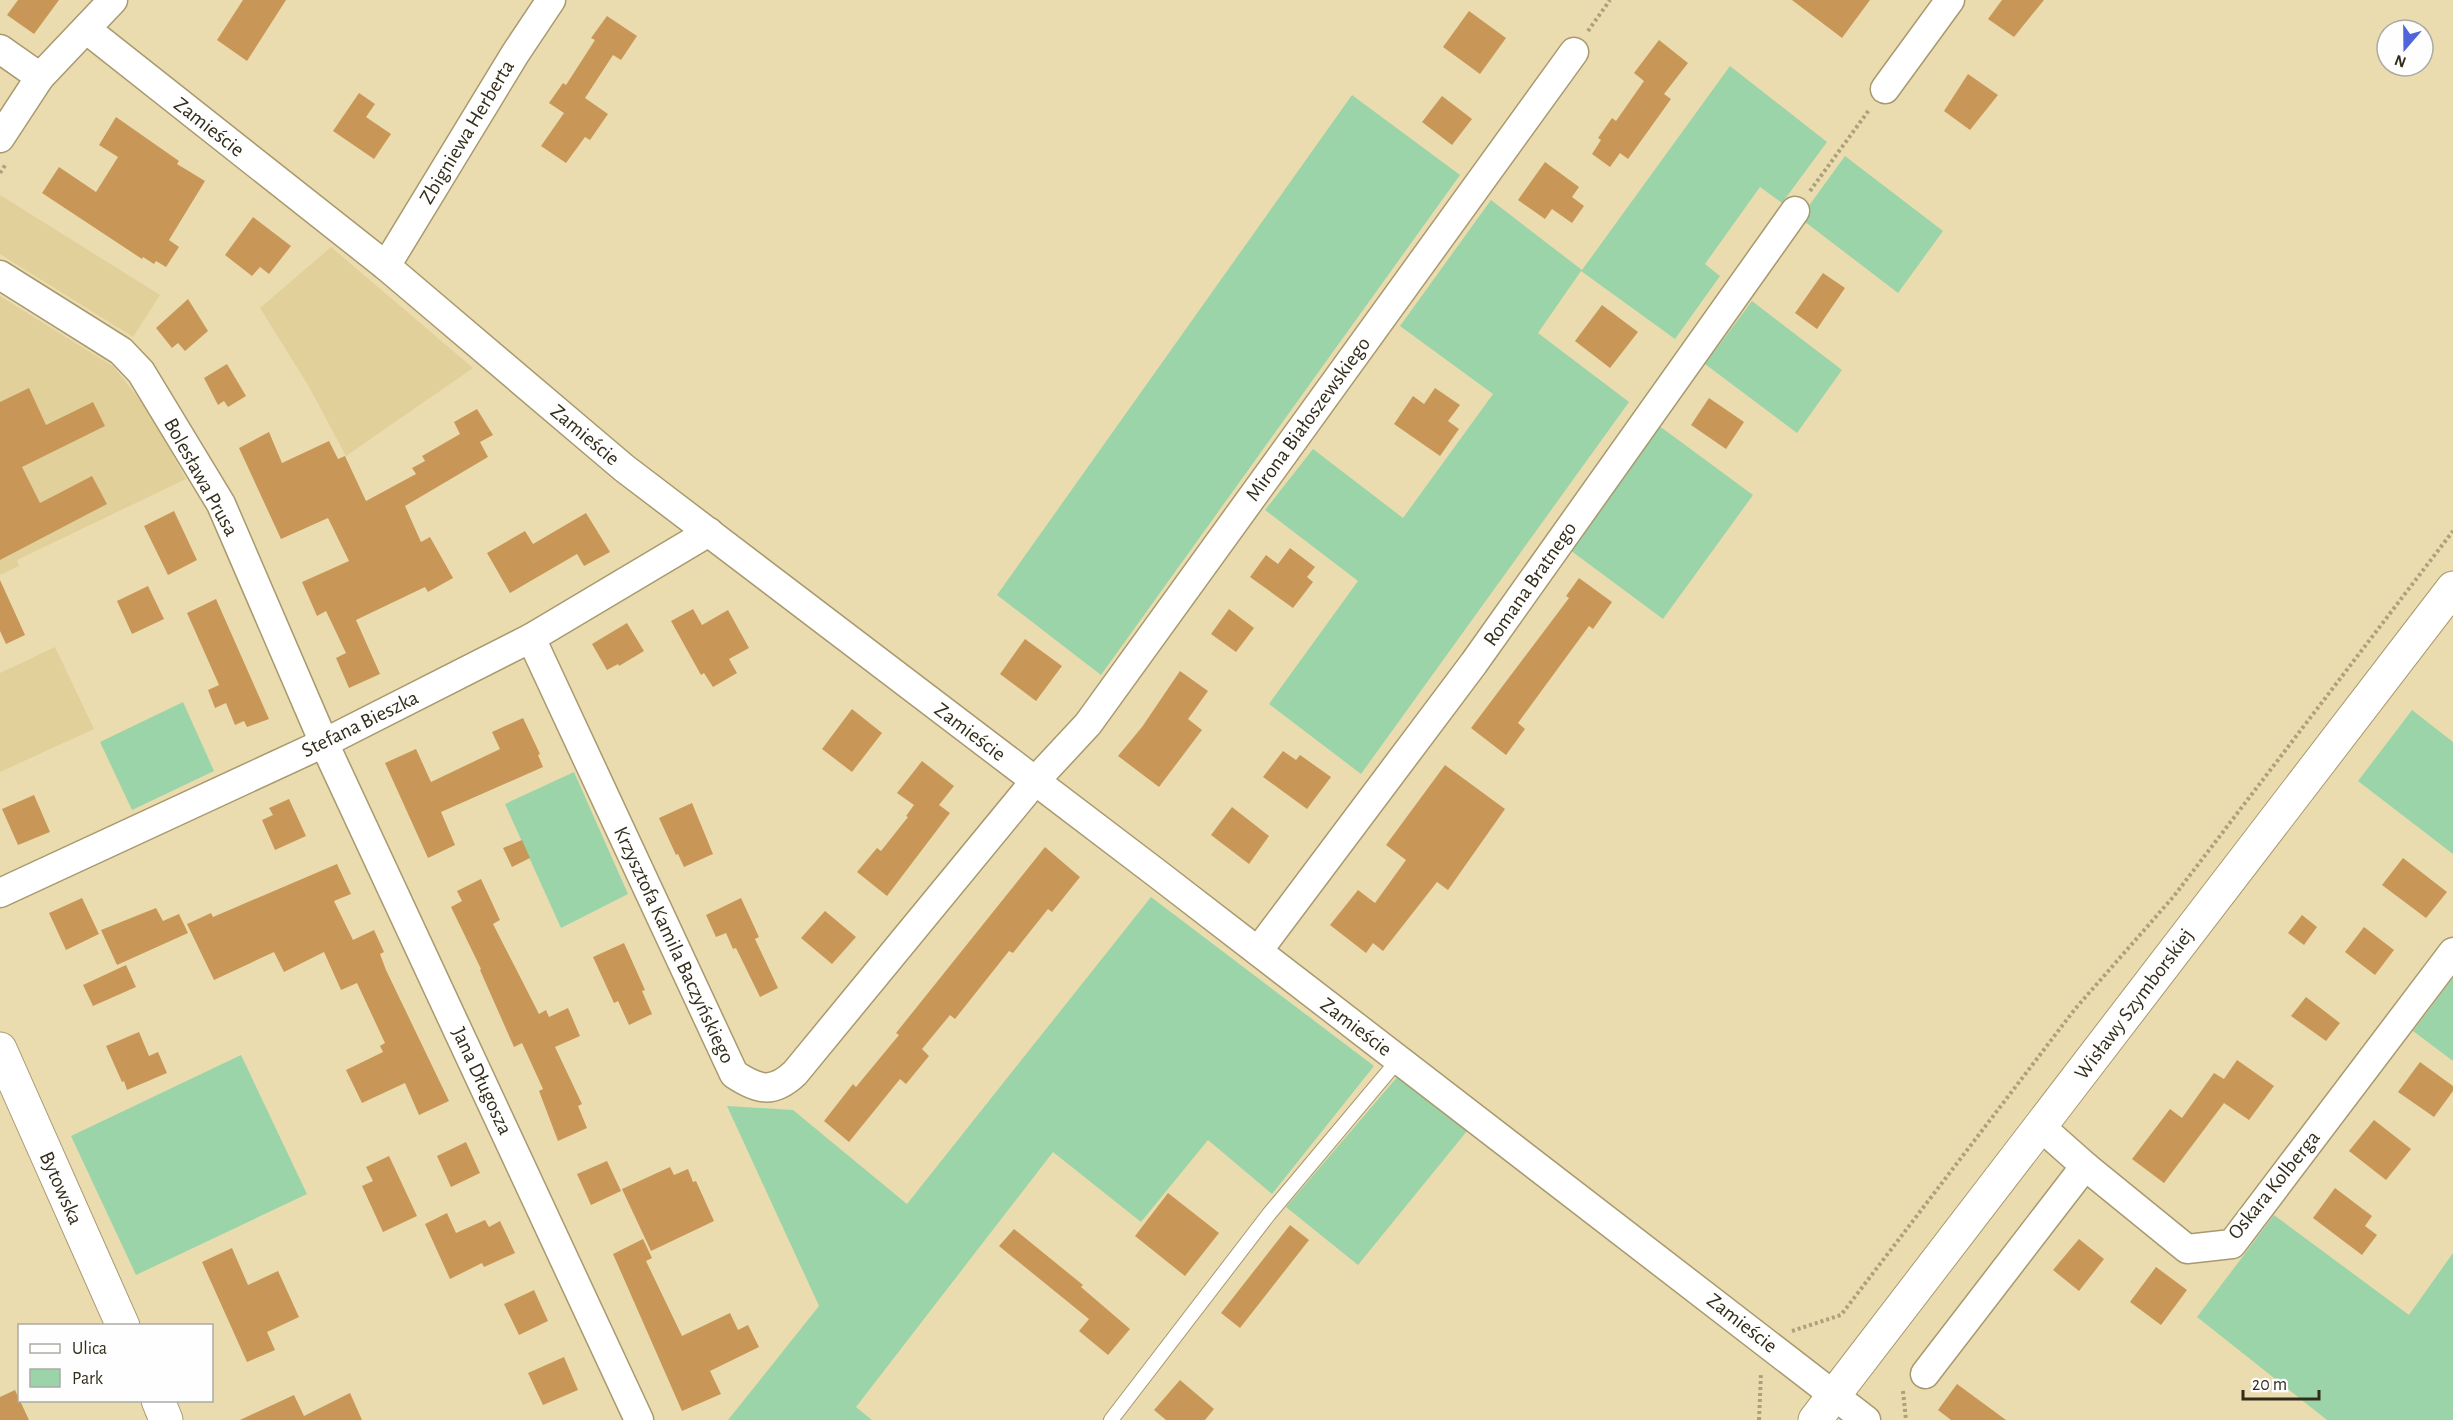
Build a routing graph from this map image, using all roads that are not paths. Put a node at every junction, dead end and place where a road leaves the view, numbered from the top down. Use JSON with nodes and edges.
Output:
{"nodes":[{"id":1,"x":113,"y":0,"type":"edge"},
{"id":2,"x":551,"y":0,"type":"edge"},
{"id":3,"x":1950,"y":0,"type":"edge"},
{"id":4,"x":86,"y":29,"type":"junction"},
{"id":5,"x":0,"y":49,"type":"edge"},
{"id":6,"x":1574,"y":52,"type":"road end"},
{"id":7,"x":40,"y":77,"type":"junction"},
{"id":8,"x":1885,"y":89,"type":"road end"},
{"id":9,"x":0,"y":138,"type":"edge"},
{"id":10,"x":1795,"y":211,"type":"road end"},
{"id":11,"x":386,"y":266,"type":"junction"},
{"id":12,"x":0,"y":275,"type":"edge"},
{"id":13,"x":709,"y":532,"type":"junction"},
{"id":14,"x":2453,"y":588,"type":"edge"},
{"id":15,"x":531,"y":638,"type":"junction"},
{"id":16,"x":324,"y":742,"type":"junction"},
{"id":17,"x":1035,"y":781,"type":"junction"},
{"id":18,"x":0,"y":893,"type":"edge"},
{"id":19,"x":1258,"y":951,"type":"junction"},
{"id":20,"x":2453,"y":952,"type":"edge"},
{"id":21,"x":0,"y":1049,"type":"edge"},
{"id":22,"x":1399,"y":1059,"type":"junction"},
{"id":23,"x":2041,"y":1127,"type":"junction"},
{"id":24,"x":2085,"y":1166,"type":"junction"},
{"id":25,"x":122,"y":1324,"type":"edge"},
{"id":26,"x":1925,"y":1374,"type":"dead end"},
{"id":27,"x":1834,"y":1395,"type":"junction"},
{"id":28,"x":158,"y":1402,"type":"edge"},
{"id":29,"x":166,"y":1420,"type":"edge"},
{"id":30,"x":639,"y":1420,"type":"edge"},
{"id":31,"x":1111,"y":1420,"type":"edge"},
{"id":32,"x":1815,"y":1420,"type":"edge"},
{"id":33,"x":1866,"y":1420,"type":"edge"}],
"edges":[{"from":1,"to":4,"type":"street"},
{"from":2,"to":11,"type":"street","name":"Zbigniewa Herberta"},
{"from":3,"to":8,"type":"street"},
{"from":4,"to":7,"type":"street"},
{"from":4,"to":11,"type":"street","name":"Zamieście"},
{"from":5,"to":7,"type":"street"},
{"from":6,"to":17,"type":"street","name":"Mirona Białoszewskiego"},
{"from":7,"to":9,"type":"street"},
{"from":10,"to":19,"type":"street","name":"Romana Bratnego"},
{"from":11,"to":13,"type":"street","name":"Zamieście"},
{"from":12,"to":16,"type":"street","name":"Bolesława Prusa"},
{"from":13,"to":15,"type":"street","name":"Stefana Bieszka"},
{"from":13,"to":17,"type":"street","name":"Zamieście"},
{"from":14,"to":23,"type":"main road","name":"Wisławy Szymborskiej"},
{"from":15,"to":16,"type":"street","name":"Stefana Bieszka"},
{"from":15,"to":17,"type":"street","name":"Krzysztofa Kamila Baczyńskiego"},
{"from":16,"to":18,"type":"street","name":"Stefana Bieszka"},
{"from":16,"to":30,"type":"street","name":"Jana Długosza"},
{"from":17,"to":19,"type":"street","name":"Zamieście"},
{"from":19,"to":22,"type":"street","name":"Zamieście"},
{"from":20,"to":24,"type":"street","name":"Oskara Kolberga"},
{"from":21,"to":25,"type":"main road","name":"Bytowska"},
{"from":22,"to":27,"type":"street","name":"Zamieście"},
{"from":22,"to":31,"type":"lane"},
{"from":23,"to":24,"type":"street","name":"Oskara Kolberga"},
{"from":23,"to":27,"type":"main road","name":"Wisławy Szymborskiej"},
{"from":24,"to":26,"type":"street"},
{"from":27,"to":32,"type":"main road","name":"Wisławy Szymborskiej"},
{"from":27,"to":33,"type":"street","name":"Zamieście"},
{"from":28,"to":29,"type":"main road"}]}
